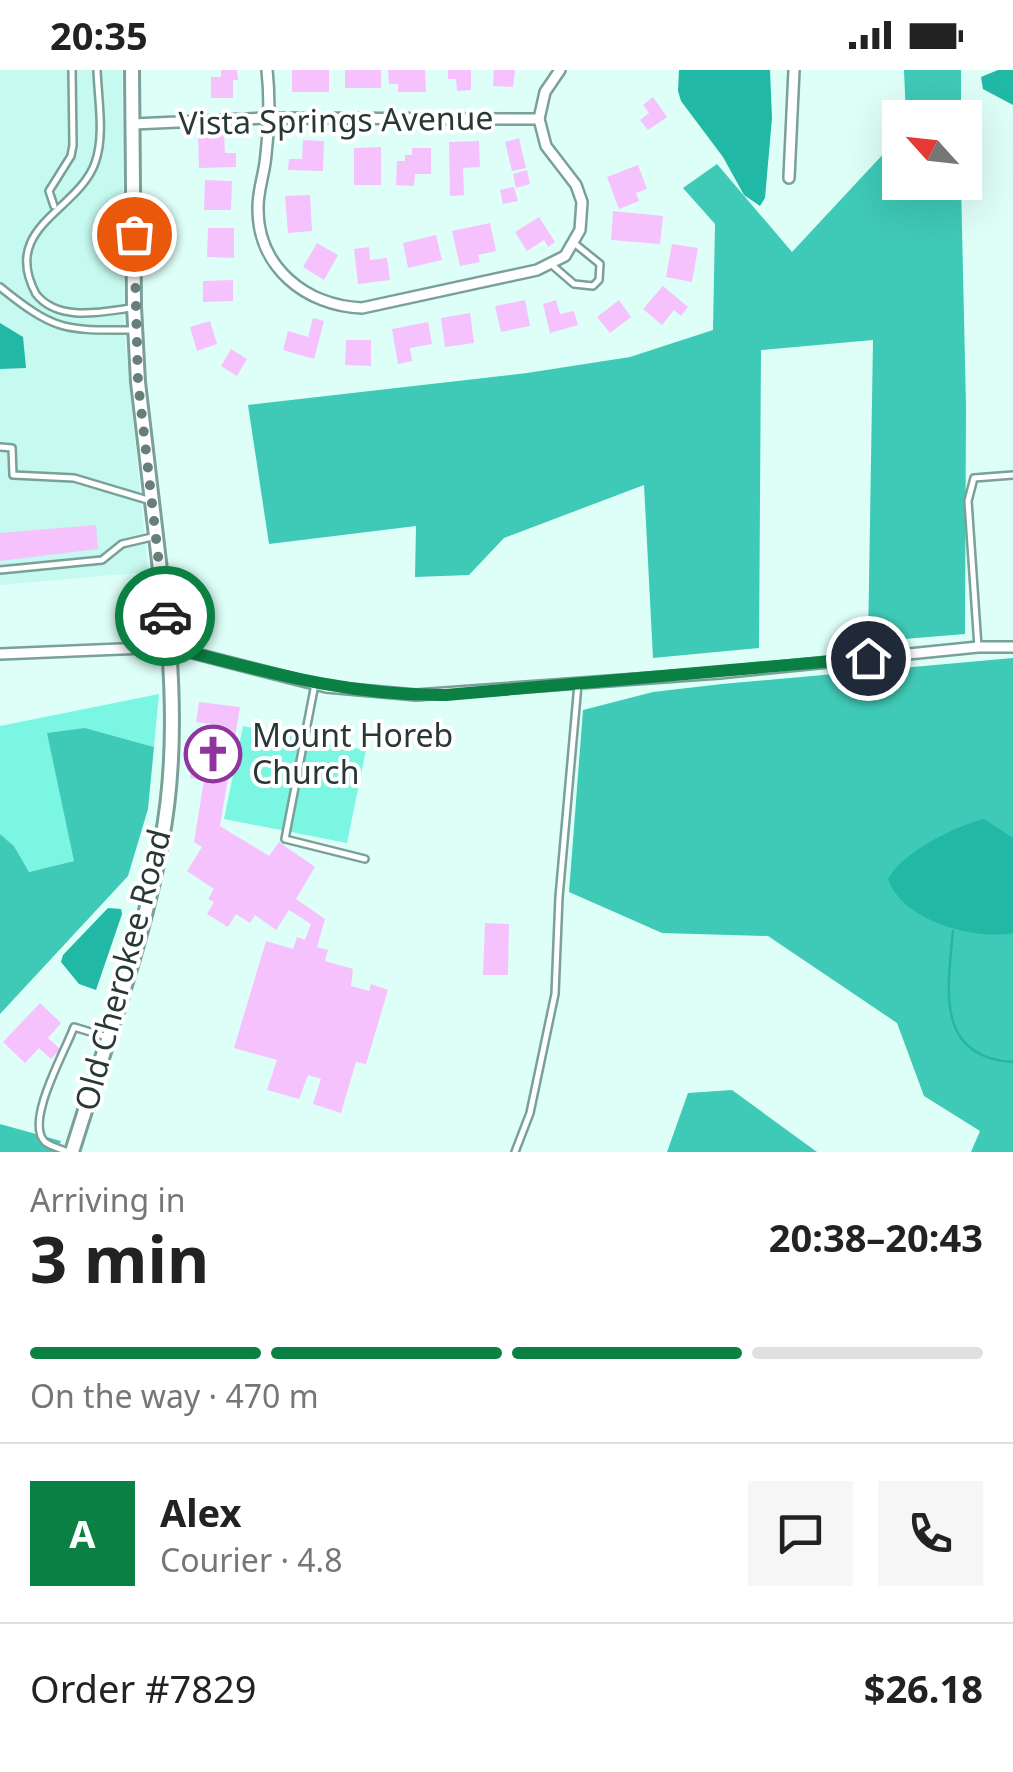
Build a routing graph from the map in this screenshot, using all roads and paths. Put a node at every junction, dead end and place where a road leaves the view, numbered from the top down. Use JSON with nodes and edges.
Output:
{"nodes":[{"id":1,"x":72,"y":70,"type":"edge"},
{"id":2,"x":97,"y":70,"type":"edge"},
{"id":3,"x":132,"y":70,"type":"edge"},
{"id":4,"x":266,"y":70,"type":"edge"},
{"id":5,"x":560,"y":70,"type":"edge"},
{"id":6,"x":794,"y":70,"type":"edge"},
{"id":7,"x":267,"y":118,"type":"junction"},
{"id":8,"x":539,"y":119,"type":"junction"},
{"id":9,"x":133,"y":124,"type":"junction"},
{"id":10,"x":788,"y":178,"type":"dead end"},
{"id":11,"x":54,"y":206,"type":"junction"},
{"id":12,"x":574,"y":243,"type":"junction"},
{"id":13,"x":552,"y":264,"type":"junction"},
{"id":14,"x":0,"y":287,"type":"edge"},
{"id":15,"x":134,"y":307,"type":"junction"},
{"id":16,"x":135,"y":330,"type":"junction"},
{"id":17,"x":0,"y":447,"type":"edge"},
{"id":18,"x":1013,"y":475,"type":"edge"},
{"id":19,"x":151,"y":501,"type":"junction"},
{"id":20,"x":155,"y":536,"type":"junction"},
{"id":21,"x":0,"y":570,"type":"edge"},
{"id":22,"x":169,"y":647,"type":"junction"},
{"id":23,"x":1013,"y":647,"type":"edge"},
{"id":24,"x":978,"y":648,"type":"junction"},
{"id":25,"x":0,"y":654,"type":"edge"},
{"id":26,"x":314,"y":684,"type":"junction"},
{"id":27,"x":578,"y":684,"type":"junction"},
{"id":28,"x":365,"y":859,"type":"dead end"},
{"id":29,"x":107,"y":1037,"type":"junction"},
{"id":30,"x":70,"y":1152,"type":"edge"},
{"id":31,"x":516,"y":1152,"type":"edge"}],
"edges":[{"from":1,"to":11,"type":"lane"},
{"from":2,"to":11,"type":"lane"},
{"from":3,"to":9,"type":"street","name":"Old Cherokee Road"},
{"from":4,"to":7,"type":"street"},
{"from":5,"to":8,"type":"street"},
{"from":6,"to":10,"type":"street"},
{"from":7,"to":8,"type":"street","name":"Vista Springs Avenue"},
{"from":7,"to":9,"type":"street","name":"Vista Springs Avenue"},
{"from":7,"to":13,"type":"street"},
{"from":8,"to":12,"type":"street"},
{"from":9,"to":15,"type":"street","name":"Old Cherokee Road"},
{"from":11,"to":15,"type":"lane"},
{"from":12,"to":13,"type":"street"},
{"from":12,"to":13,"type":"lane"},
{"from":14,"to":16,"type":"lane"},
{"from":15,"to":16,"type":"street","name":"Old Cherokee Road"},
{"from":16,"to":19,"type":"street","name":"Old Cherokee Road"},
{"from":17,"to":19,"type":"lane"},
{"from":18,"to":24,"type":"lane"},
{"from":19,"to":20,"type":"street","name":"Old Cherokee Road"},
{"from":20,"to":21,"type":"lane"},
{"from":20,"to":22,"type":"street","name":"Old Cherokee Road"},
{"from":22,"to":25,"type":"street"},
{"from":22,"to":26,"type":"street"},
{"from":22,"to":29,"type":"street","name":"Old Cherokee Road"},
{"from":23,"to":24,"type":"street"},
{"from":24,"to":27,"type":"street"},
{"from":26,"to":27,"type":"street"},
{"from":26,"to":28,"type":"lane"},
{"from":27,"to":31,"type":"lane"},
{"from":29,"to":30,"type":"street","name":"Old Cherokee Road"},
{"from":29,"to":30,"type":"lane"}]}
